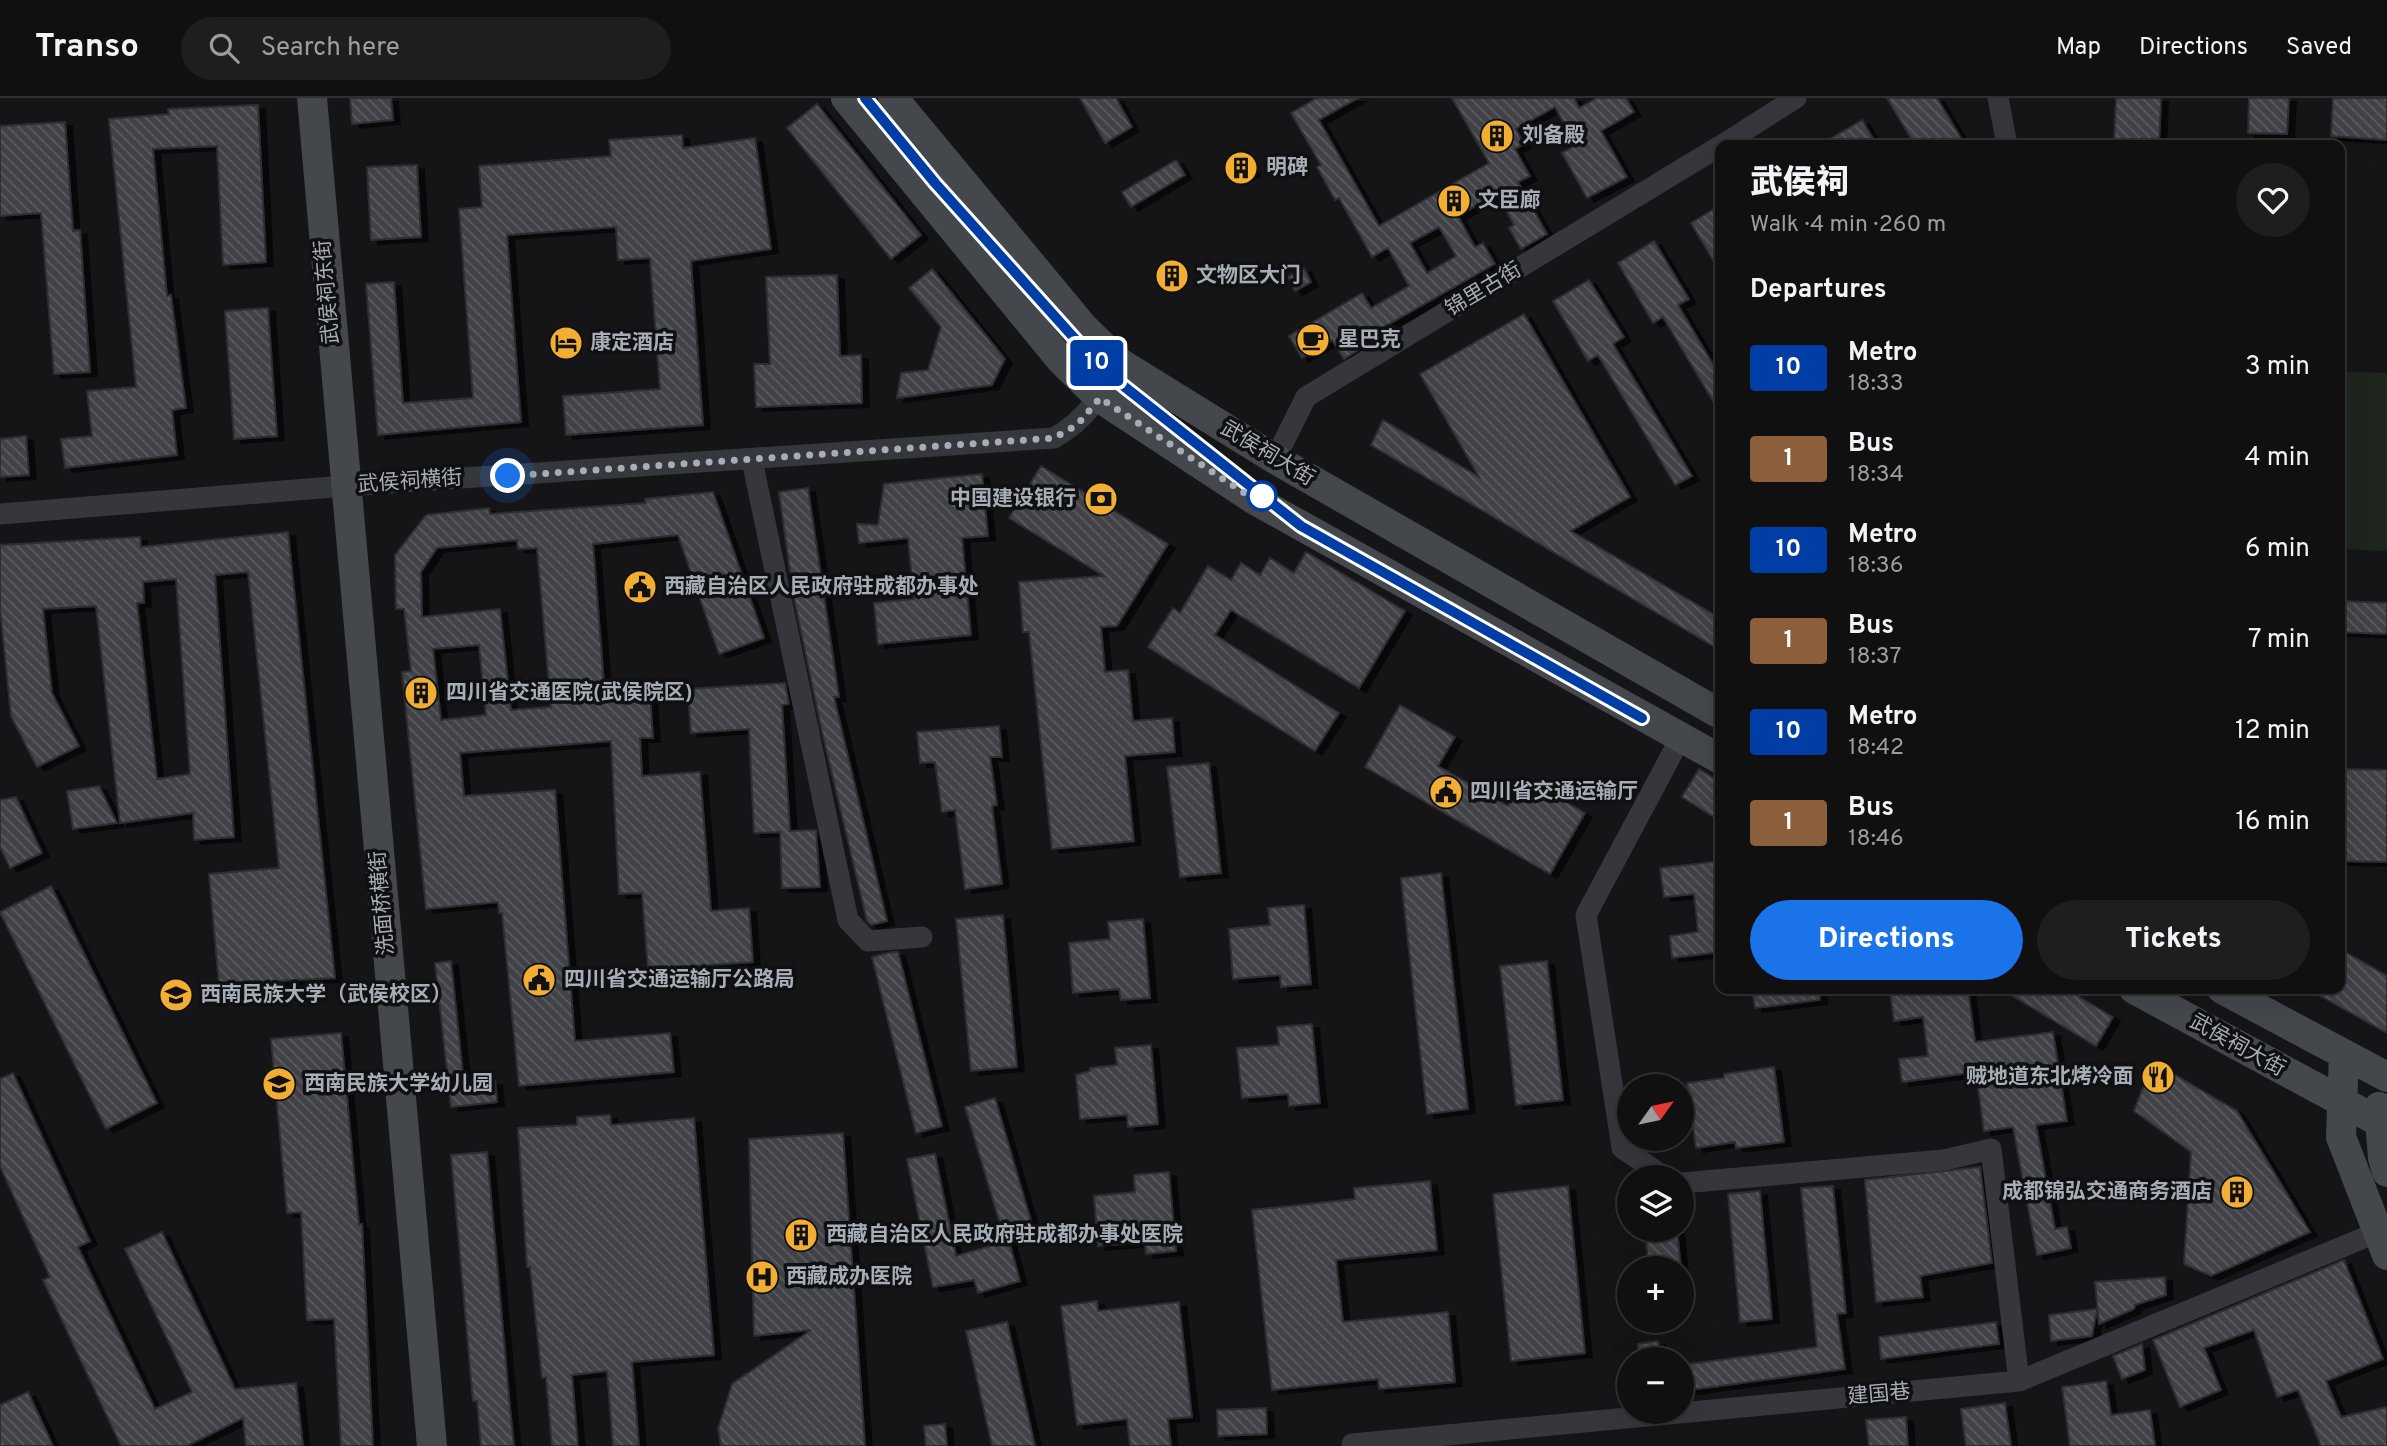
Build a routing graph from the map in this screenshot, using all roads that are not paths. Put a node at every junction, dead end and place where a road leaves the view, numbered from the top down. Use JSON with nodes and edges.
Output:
{"nodes":[{"id":1,"x":312,"y":98,"type":"edge"},
{"id":2,"x":846,"y":98,"type":"edge"},
{"id":3,"x":893,"y":98,"type":"edge"},
{"id":4,"x":1796,"y":98,"type":"edge"},
{"id":5,"x":1998,"y":98,"type":"edge"},
{"id":6,"x":1730,"y":140,"type":"edge"},
{"id":7,"x":2006,"y":140,"type":"edge"},
{"id":8,"x":1715,"y":150,"type":"edge"},
{"id":9,"x":1121,"y":363,"type":"junction"},
{"id":10,"x":1100,"y":398,"type":"junction"},
{"id":11,"x":1275,"y":459,"type":"junction"},
{"id":12,"x":752,"y":460,"type":"junction"},
{"id":13,"x":345,"y":486,"type":"junction"},
{"id":14,"x":0,"y":514,"type":"edge"},
{"id":15,"x":1715,"y":711,"type":"edge"},
{"id":16,"x":1681,"y":737,"type":"junction"},
{"id":17,"x":1715,"y":756,"type":"edge"},
{"id":18,"x":922,"y":937,"type":"dead end"},
{"id":19,"x":2143,"y":994,"type":"edge"},
{"id":20,"x":2231,"y":994,"type":"edge"},
{"id":21,"x":2344,"y":1054,"type":"junction"},
{"id":22,"x":2384,"y":1076,"type":"edge"},
{"id":23,"x":2341,"y":1104,"type":"junction"},
{"id":24,"x":2383,"y":1124,"type":"edge"},
{"id":25,"x":1647,"y":1165,"type":"edge"},
{"id":26,"x":2387,"y":1172,"type":"edge"},
{"id":27,"x":1694,"y":1182,"type":"edge"},
{"id":28,"x":2382,"y":1244,"type":"edge"},
{"id":29,"x":2019,"y":1381,"type":"junction"},
{"id":30,"x":1352,"y":1444,"type":"edge"},
{"id":31,"x":432,"y":1446,"type":"edge"}],
"edges":[{"from":1,"to":13,"type":"main road","name":"武侯祠东街"},
{"from":2,"to":10,"type":"main road","name":"武侯祠大街"},
{"from":3,"to":9,"type":"main road","name":"武侯祠大街"},
{"from":4,"to":6,"type":"street","name":"锦里古街"},
{"from":5,"to":7,"type":"street"},
{"from":8,"to":11,"type":"street","name":"锦里古街"},
{"from":9,"to":10,"type":"street","name":"武侯祠横街"},
{"from":9,"to":11,"type":"main road","name":"武侯祠大街"},
{"from":10,"to":12,"type":"street","name":"武侯祠横街"},
{"from":10,"to":16,"type":"main road","name":"武侯祠大街"},
{"from":11,"to":15,"type":"main road","name":"武侯祠大街"},
{"from":12,"to":13,"type":"street","name":"武侯祠横街"},
{"from":12,"to":18,"type":"street"},
{"from":13,"to":14,"type":"street","name":"武侯祠横街"},
{"from":13,"to":31,"type":"main road","name":"洗面桥横街"},
{"from":16,"to":17,"type":"main road","name":"武侯祠大街"},
{"from":16,"to":25,"type":"street"},
{"from":19,"to":23,"type":"main road","name":"武侯祠大街"},
{"from":20,"to":21,"type":"main road","name":"武侯祠大街"},
{"from":21,"to":22,"type":"main road","name":"武侯祠大街"},
{"from":21,"to":23,"type":"main road"},
{"from":22,"to":24,"type":"main road"},
{"from":23,"to":24,"type":"main road","name":"武侯祠大街"},
{"from":23,"to":28,"type":"main road"},
{"from":24,"to":26,"type":"main road"},
{"from":27,"to":29,"type":"street"},
{"from":28,"to":29,"type":"street","name":"建国巷"},
{"from":29,"to":30,"type":"street","name":"建国巷"}]}
